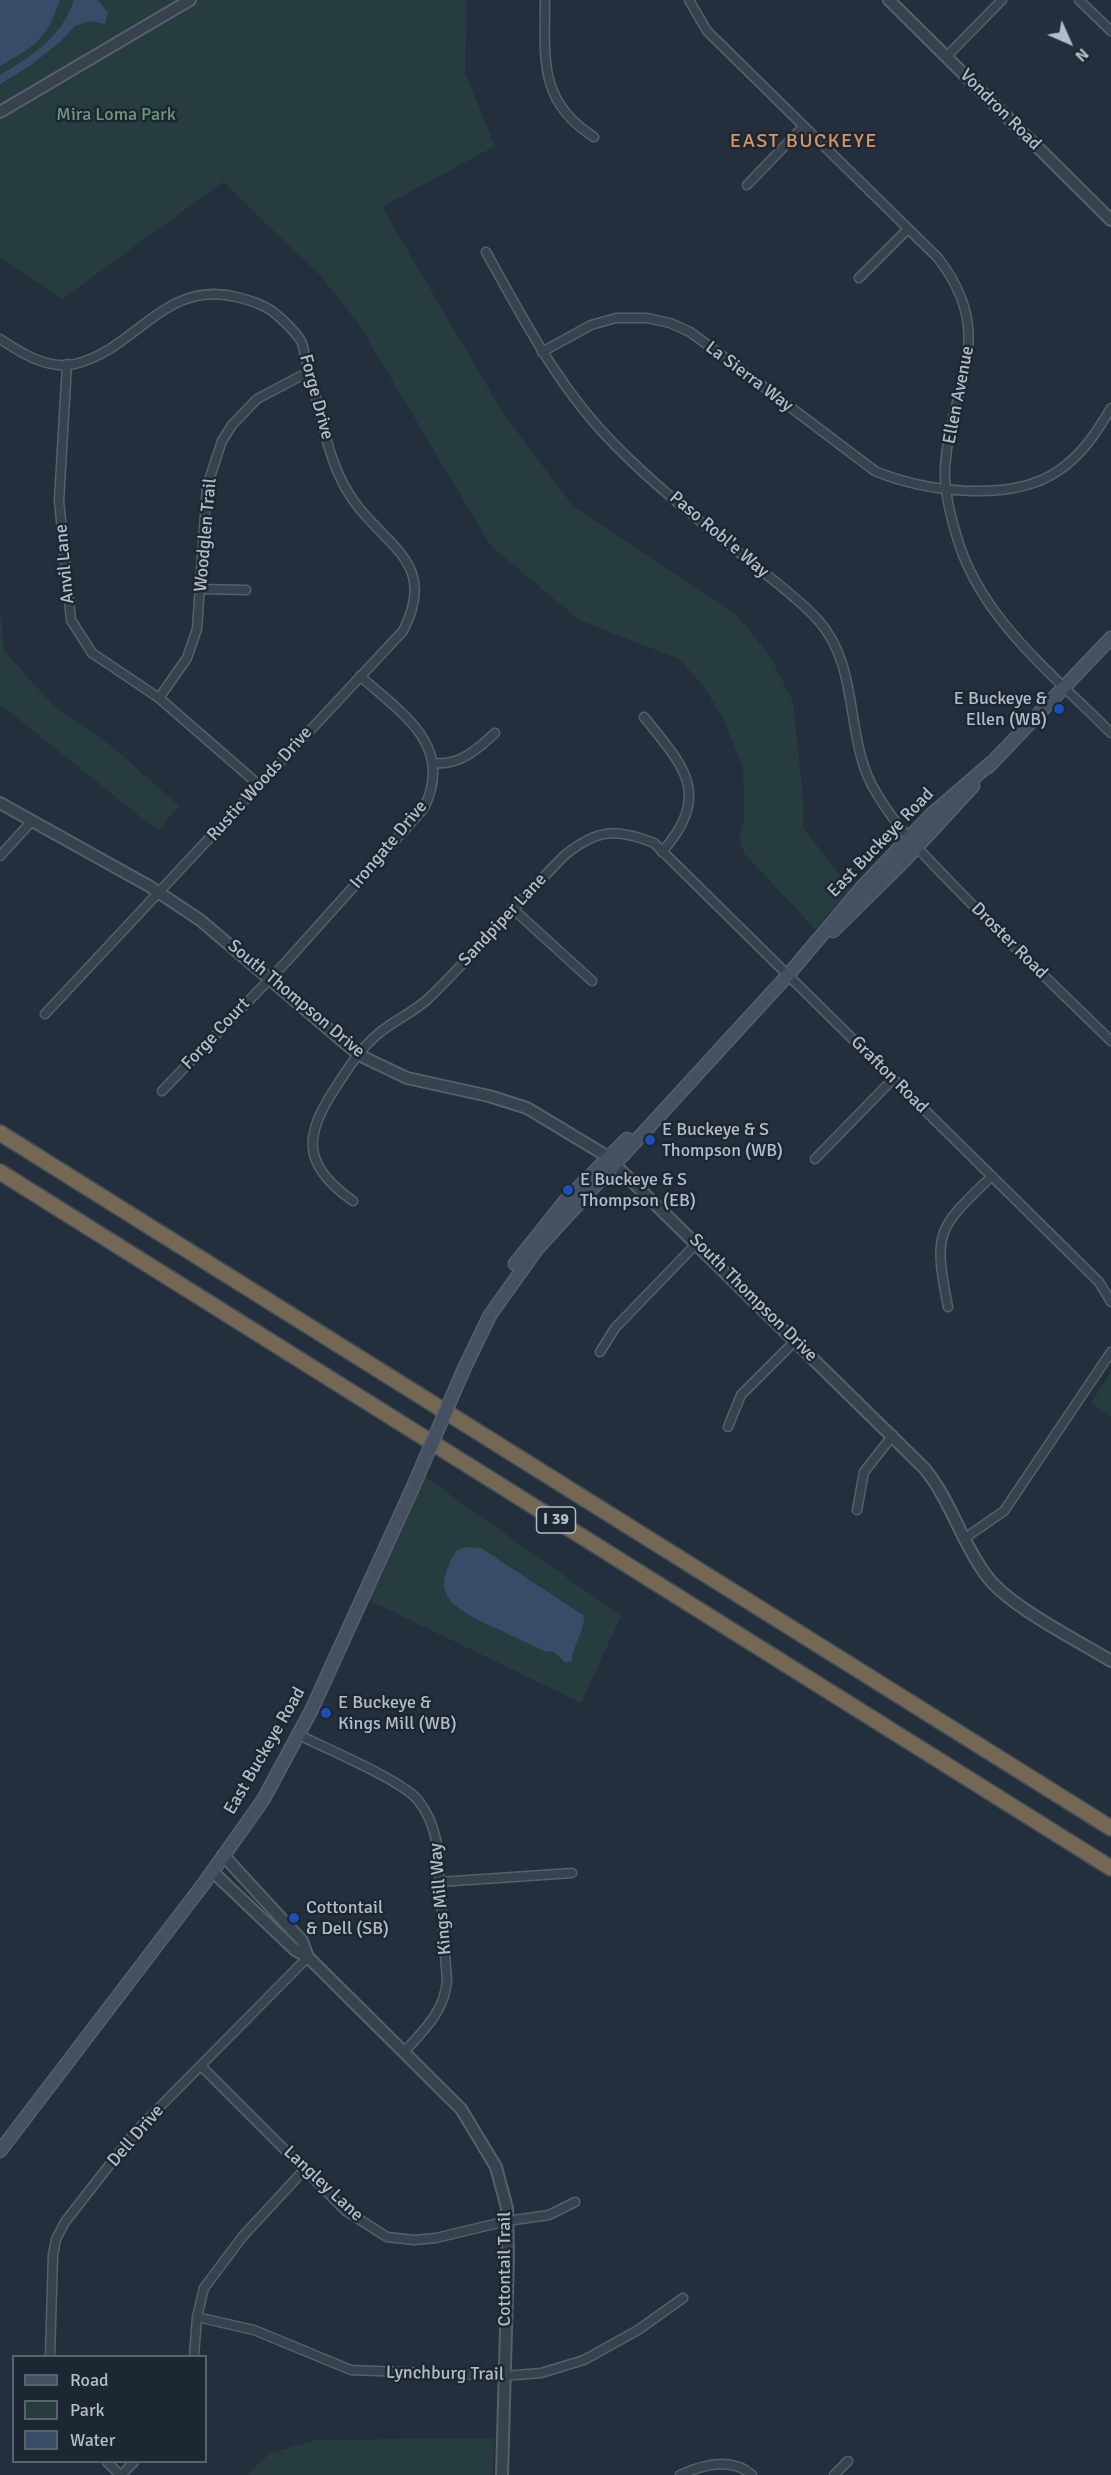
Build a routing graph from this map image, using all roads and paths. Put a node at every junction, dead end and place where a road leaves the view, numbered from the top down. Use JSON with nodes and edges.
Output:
{"nodes":[{"id":1,"x":190,"y":0,"type":"edge"},
{"id":2,"x":545,"y":0,"type":"edge"},
{"id":3,"x":689,"y":0,"type":"edge"},
{"id":4,"x":888,"y":0,"type":"edge"},
{"id":5,"x":1002,"y":0,"type":"edge"},
{"id":6,"x":1079,"y":0,"type":"edge"},
{"id":7,"x":1111,"y":31,"type":"edge"},
{"id":8,"x":946,"y":57,"type":"junction"},
{"id":9,"x":0,"y":112,"type":"edge"},
{"id":10,"x":804,"y":126,"type":"junction"},
{"id":11,"x":594,"y":137,"type":"dead end"},
{"id":12,"x":747,"y":185,"type":"dead end"},
{"id":13,"x":1111,"y":220,"type":"edge"},
{"id":14,"x":908,"y":229,"type":"junction"},
{"id":15,"x":486,"y":252,"type":"dead end"},
{"id":16,"x":859,"y":278,"type":"dead end"},
{"id":17,"x":0,"y":339,"type":"edge"},
{"id":18,"x":542,"y":352,"type":"junction"},
{"id":19,"x":67,"y":364,"type":"junction"},
{"id":20,"x":310,"y":371,"type":"junction"},
{"id":21,"x":1111,"y":408,"type":"edge"},
{"id":22,"x":947,"y":489,"type":"junction"},
{"id":23,"x":201,"y":589,"type":"junction"},
{"id":24,"x":246,"y":590,"type":"dead end"},
{"id":25,"x":1111,"y":638,"type":"edge"},
{"id":26,"x":360,"y":676,"type":"junction"},
{"id":27,"x":1064,"y":687,"type":"junction"},
{"id":28,"x":159,"y":698,"type":"junction"},
{"id":29,"x":644,"y":717,"type":"dead end"},
{"id":30,"x":495,"y":733,"type":"dead end"},
{"id":31,"x":1111,"y":734,"type":"edge"},
{"id":32,"x":434,"y":763,"type":"junction"},
{"id":33,"x":259,"y":785,"type":"junction"},
{"id":34,"x":0,"y":803,"type":"edge"},
{"id":35,"x":31,"y":822,"type":"junction"},
{"id":36,"x":913,"y":843,"type":"junction"},
{"id":37,"x":662,"y":852,"type":"junction"},
{"id":38,"x":0,"y":856,"type":"edge"},
{"id":39,"x":161,"y":893,"type":"junction"},
{"id":40,"x":512,"y":908,"type":"junction"},
{"id":41,"x":788,"y":975,"type":"junction"},
{"id":42,"x":270,"y":977,"type":"junction"},
{"id":43,"x":592,"y":981,"type":"dead end"},
{"id":44,"x":45,"y":1014,"type":"dead end"},
{"id":45,"x":1111,"y":1041,"type":"edge"},
{"id":46,"x":359,"y":1055,"type":"junction"},
{"id":47,"x":893,"y":1079,"type":"junction"},
{"id":48,"x":162,"y":1091,"type":"dead end"},
{"id":49,"x":0,"y":1133,"type":"edge"},
{"id":50,"x":815,"y":1159,"type":"dead end"},
{"id":51,"x":611,"y":1161,"type":"junction"},
{"id":52,"x":0,"y":1172,"type":"edge"},
{"id":53,"x":992,"y":1176,"type":"junction"},
{"id":54,"x":353,"y":1201,"type":"dead end"},
{"id":55,"x":697,"y":1243,"type":"junction"},
{"id":56,"x":1111,"y":1302,"type":"edge"},
{"id":57,"x":948,"y":1307,"type":"dead end"},
{"id":58,"x":796,"y":1340,"type":"junction"},
{"id":59,"x":600,"y":1352,"type":"dead end"},
{"id":60,"x":1111,"y":1352,"type":"edge"},
{"id":61,"x":728,"y":1427,"type":"dead end"},
{"id":62,"x":893,"y":1436,"type":"junction"},
{"id":63,"x":856,"y":1510,"type":"dead end"},
{"id":64,"x":965,"y":1538,"type":"junction"},
{"id":65,"x":1110,"y":1656,"type":"edge"},
{"id":66,"x":299,"y":1735,"type":"junction"},
{"id":67,"x":1111,"y":1828,"type":"edge"},
{"id":68,"x":223,"y":1855,"type":"junction"},
{"id":69,"x":1111,"y":1868,"type":"edge"},
{"id":70,"x":212,"y":1871,"type":"junction"},
{"id":71,"x":572,"y":1873,"type":"dead end"},
{"id":72,"x":440,"y":1882,"type":"junction"},
{"id":73,"x":308,"y":1957,"type":"junction"},
{"id":74,"x":404,"y":2052,"type":"junction"},
{"id":75,"x":201,"y":2066,"type":"junction"},
{"id":76,"x":0,"y":2151,"type":"edge"},
{"id":77,"x":305,"y":2169,"type":"junction"},
{"id":78,"x":575,"y":2202,"type":"dead end"},
{"id":79,"x":507,"y":2221,"type":"junction"},
{"id":80,"x":683,"y":2298,"type":"dead end"},
{"id":81,"x":196,"y":2317,"type":"junction"},
{"id":82,"x":50,"y":2355,"type":"edge"},
{"id":83,"x":194,"y":2355,"type":"edge"},
{"id":84,"x":504,"y":2376,"type":"junction"},
{"id":85,"x":848,"y":2461,"type":"dead end"},
{"id":86,"x":108,"y":2463,"type":"edge"},
{"id":87,"x":133,"y":2463,"type":"edge"},
{"id":88,"x":120,"y":2475,"type":"edge"},
{"id":89,"x":502,"y":2475,"type":"edge"},
{"id":90,"x":680,"y":2475,"type":"edge"},
{"id":91,"x":752,"y":2475,"type":"edge"},
{"id":92,"x":834,"y":2475,"type":"edge"}],
"edges":[{"from":1,"to":9,"type":"street"},
{"from":2,"to":11,"type":"street"},
{"from":3,"to":10,"type":"street","name":"Ellen Avenue"},
{"from":4,"to":8,"type":"street","name":"Vondron Road"},
{"from":5,"to":8,"type":"street"},
{"from":6,"to":7,"type":"street"},
{"from":8,"to":13,"type":"street","name":"Vondron Road"},
{"from":10,"to":12,"type":"street"},
{"from":10,"to":14,"type":"street","name":"Ellen Avenue"},
{"from":14,"to":16,"type":"street"},
{"from":14,"to":22,"type":"street","name":"Ellen Avenue"},
{"from":15,"to":18,"type":"street","name":"Paso Robl'e Way"},
{"from":17,"to":19,"type":"street","name":"Forge Drive"},
{"from":18,"to":22,"type":"street","name":"La Sierra Way"},
{"from":18,"to":36,"type":"street","name":"Paso Robl'e Way"},
{"from":19,"to":20,"type":"street","name":"Forge Drive"},
{"from":19,"to":28,"type":"street","name":"Anvil Lane"},
{"from":20,"to":23,"type":"street","name":"Woodglen Trail"},
{"from":20,"to":26,"type":"street","name":"Forge Drive"},
{"from":21,"to":22,"type":"street","name":"La Sierra Way"},
{"from":22,"to":27,"type":"street","name":"Ellen Avenue"},
{"from":23,"to":24,"type":"street"},
{"from":23,"to":28,"type":"street","name":"Woodglen Trail"},
{"from":25,"to":27,"type":"main road","name":"East Buckeye Road"},
{"from":26,"to":32,"type":"street"},
{"from":26,"to":33,"type":"street","name":"Rustic Woods Drive"},
{"from":27,"to":31,"type":"street","name":"Ellen Avenue"},
{"from":27,"to":36,"type":"main road","name":"East Buckeye Road"},
{"from":28,"to":33,"type":"street","name":"Anvil Lane"},
{"from":29,"to":37,"type":"street"},
{"from":30,"to":32,"type":"street"},
{"from":32,"to":42,"type":"street","name":"Irongate Drive"},
{"from":33,"to":39,"type":"street","name":"Rustic Woods Drive"},
{"from":34,"to":35,"type":"street","name":"South Thompson Drive"},
{"from":35,"to":38,"type":"street"},
{"from":35,"to":39,"type":"street","name":"South Thompson Drive"},
{"from":36,"to":41,"type":"main road","name":"East Buckeye Road"},
{"from":36,"to":45,"type":"street","name":"Droster Road"},
{"from":37,"to":40,"type":"street","name":"Sandpiper Lane"},
{"from":37,"to":41,"type":"street","name":"Grafton Road"},
{"from":39,"to":42,"type":"street","name":"South Thompson Drive"},
{"from":39,"to":44,"type":"street","name":"Rustic Woods Drive"},
{"from":40,"to":43,"type":"street"},
{"from":40,"to":46,"type":"street","name":"Sandpiper Lane"},
{"from":41,"to":47,"type":"street","name":"Grafton Road"},
{"from":41,"to":51,"type":"main road","name":"East Buckeye Road"},
{"from":42,"to":46,"type":"street","name":"South Thompson Drive"},
{"from":42,"to":48,"type":"street","name":"Forge Court"},
{"from":46,"to":51,"type":"street","name":"South Thompson Drive"},
{"from":46,"to":54,"type":"street","name":"Sandpiper Lane"},
{"from":47,"to":50,"type":"street"},
{"from":47,"to":53,"type":"street","name":"Grafton Road"},
{"from":49,"to":67,"type":"highway","number":"I 39"},
{"from":51,"to":55,"type":"street","name":"South Thompson Drive"},
{"from":51,"to":66,"type":"main road","name":"East Buckeye Road","bridge":true},
{"from":52,"to":69,"type":"highway","number":"I 39"},
{"from":53,"to":56,"type":"street","name":"Grafton Road"},
{"from":53,"to":57,"type":"street"},
{"from":55,"to":58,"type":"street","name":"South Thompson Drive"},
{"from":55,"to":59,"type":"street"},
{"from":58,"to":61,"type":"street"},
{"from":58,"to":62,"type":"street","name":"South Thompson Drive"},
{"from":60,"to":64,"type":"street"},
{"from":62,"to":63,"type":"street"},
{"from":62,"to":64,"type":"street","name":"South Thompson Drive"},
{"from":64,"to":65,"type":"street","name":"South Thompson Drive"},
{"from":66,"to":68,"type":"main road","name":"East Buckeye Road"},
{"from":66,"to":72,"type":"street","name":"Kings Mill Way"},
{"from":68,"to":70,"type":"main road","name":"East Buckeye Road"},
{"from":68,"to":73,"type":"street","name":"Cottontail Trail"},
{"from":70,"to":73,"type":"street","name":"Cottontail Trail"},
{"from":70,"to":76,"type":"main road","name":"East Buckeye Road"},
{"from":71,"to":72,"type":"street"},
{"from":72,"to":74,"type":"street","name":"Kings Mill Way"},
{"from":73,"to":74,"type":"street","name":"Cottontail Trail"},
{"from":73,"to":75,"type":"street","name":"Dell Drive"},
{"from":74,"to":79,"type":"street","name":"Cottontail Trail"},
{"from":75,"to":77,"type":"street","name":"Langley Lane"},
{"from":75,"to":82,"type":"street","name":"Dell Drive"},
{"from":77,"to":79,"type":"street","name":"Langley Lane"},
{"from":77,"to":81,"type":"street"},
{"from":78,"to":79,"type":"street","name":"Langley Lane"},
{"from":79,"to":84,"type":"street","name":"Cottontail Trail"},
{"from":80,"to":84,"type":"street","name":"Lynchburg Trail"},
{"from":81,"to":83,"type":"street"},
{"from":81,"to":84,"type":"street","name":"Lynchburg Trail"},
{"from":84,"to":89,"type":"street","name":"Cottontail Trail"},
{"from":85,"to":92,"type":"street"},
{"from":86,"to":88,"type":"street"},
{"from":87,"to":88,"type":"street"},
{"from":90,"to":91,"type":"street"}]}
